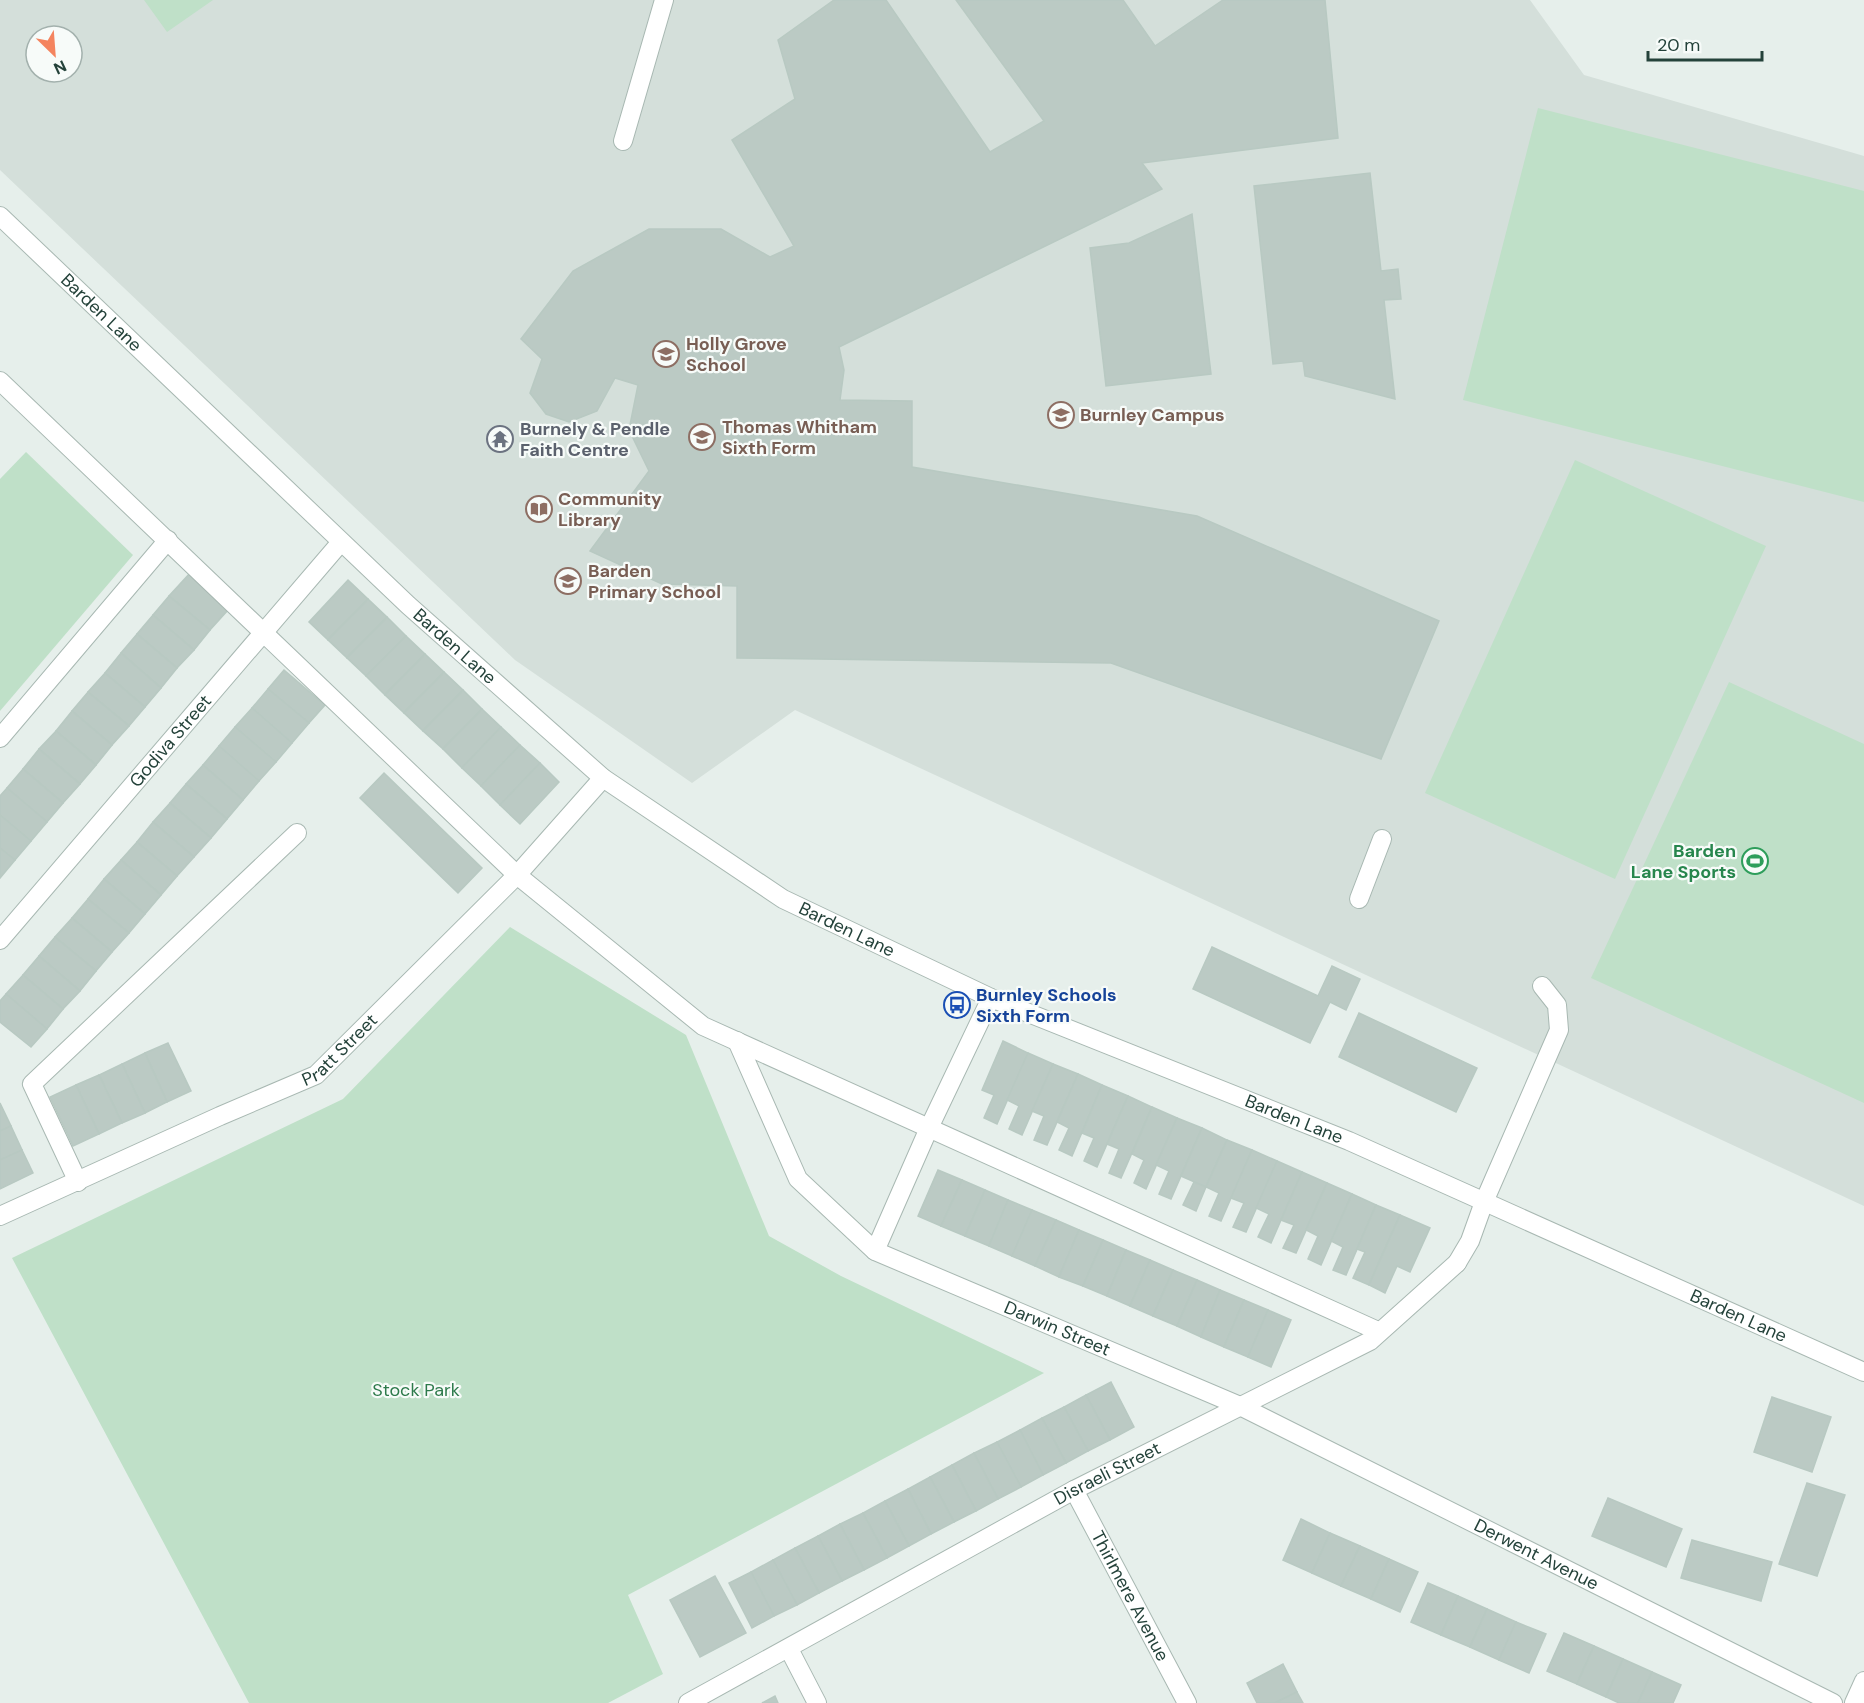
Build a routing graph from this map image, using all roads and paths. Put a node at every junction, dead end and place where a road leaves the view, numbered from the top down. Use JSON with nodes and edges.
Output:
{"nodes":[{"id":1,"x":664,"y":0,"type":"edge"},
{"id":2,"x":623,"y":141,"type":"dead end"},
{"id":3,"x":0,"y":216,"type":"edge"},
{"id":4,"x":0,"y":381,"type":"edge"},
{"id":5,"x":168,"y":540,"type":"junction"},
{"id":6,"x":341,"y":542,"type":"junction"},
{"id":7,"x":264,"y":631,"type":"junction"},
{"id":8,"x":0,"y":738,"type":"edge"},
{"id":9,"x":603,"y":778,"type":"junction"},
{"id":10,"x":297,"y":833,"type":"dead end"},
{"id":11,"x":1382,"y":839,"type":"dead end"},
{"id":12,"x":517,"y":875,"type":"junction"},
{"id":13,"x":1359,"y":899,"type":"dead end"},
{"id":14,"x":0,"y":940,"type":"edge"},
{"id":15,"x":1542,"y":986,"type":"dead end"},
{"id":16,"x":991,"y":998,"type":"junction"},
{"id":17,"x":737,"y":1041,"type":"junction"},
{"id":18,"x":929,"y":1128,"type":"junction"},
{"id":19,"x":78,"y":1182,"type":"junction"},
{"id":20,"x":1484,"y":1202,"type":"junction"},
{"id":21,"x":0,"y":1216,"type":"edge"},
{"id":22,"x":875,"y":1251,"type":"junction"},
{"id":23,"x":1378,"y":1331,"type":"junction"},
{"id":24,"x":1864,"y":1372,"type":"edge"},
{"id":25,"x":1240,"y":1406,"type":"junction"},
{"id":26,"x":1074,"y":1490,"type":"junction"},
{"id":27,"x":789,"y":1649,"type":"junction"},
{"id":28,"x":1864,"y":1681,"type":"edge"},
{"id":29,"x":688,"y":1703,"type":"edge"},
{"id":30,"x":817,"y":1703,"type":"edge"},
{"id":31,"x":1187,"y":1703,"type":"edge"},
{"id":32,"x":1833,"y":1703,"type":"edge"},
{"id":33,"x":1854,"y":1703,"type":"edge"}],
"edges":[{"from":1,"to":2,"type":"street"},
{"from":3,"to":6,"type":"street","name":"Barden Lane"},
{"from":4,"to":5,"type":"street"},
{"from":5,"to":7,"type":"street"},
{"from":5,"to":8,"type":"street"},
{"from":6,"to":7,"type":"street","name":"Godiva Street"},
{"from":6,"to":9,"type":"street","name":"Barden Lane"},
{"from":7,"to":12,"type":"street"},
{"from":7,"to":14,"type":"street","name":"Godiva Street"},
{"from":9,"to":12,"type":"street","name":"Pratt Street"},
{"from":9,"to":16,"type":"street","name":"Barden Lane"},
{"from":10,"to":19,"type":"street"},
{"from":11,"to":13,"type":"street"},
{"from":12,"to":17,"type":"street"},
{"from":12,"to":19,"type":"street","name":"Pratt Street"},
{"from":15,"to":20,"type":"street","name":"Disraeli Street"},
{"from":16,"to":18,"type":"street"},
{"from":16,"to":20,"type":"street","name":"Barden Lane"},
{"from":17,"to":18,"type":"street"},
{"from":17,"to":22,"type":"street"},
{"from":18,"to":22,"type":"street"},
{"from":18,"to":23,"type":"street"},
{"from":19,"to":21,"type":"street","name":"Pratt Street"},
{"from":20,"to":23,"type":"street","name":"Disraeli Street"},
{"from":20,"to":24,"type":"street","name":"Barden Lane"},
{"from":22,"to":25,"type":"street","name":"Darwin Street"},
{"from":23,"to":25,"type":"street","name":"Disraeli Street"},
{"from":25,"to":26,"type":"street","name":"Disraeli Street"},
{"from":25,"to":32,"type":"street","name":"Derwent Avenue"},
{"from":26,"to":27,"type":"street","name":"Disraeli Street"},
{"from":26,"to":31,"type":"street","name":"Thirlmere Avenue"},
{"from":27,"to":29,"type":"street","name":"Disraeli Street"},
{"from":27,"to":30,"type":"street"},
{"from":28,"to":33,"type":"street"}]}
